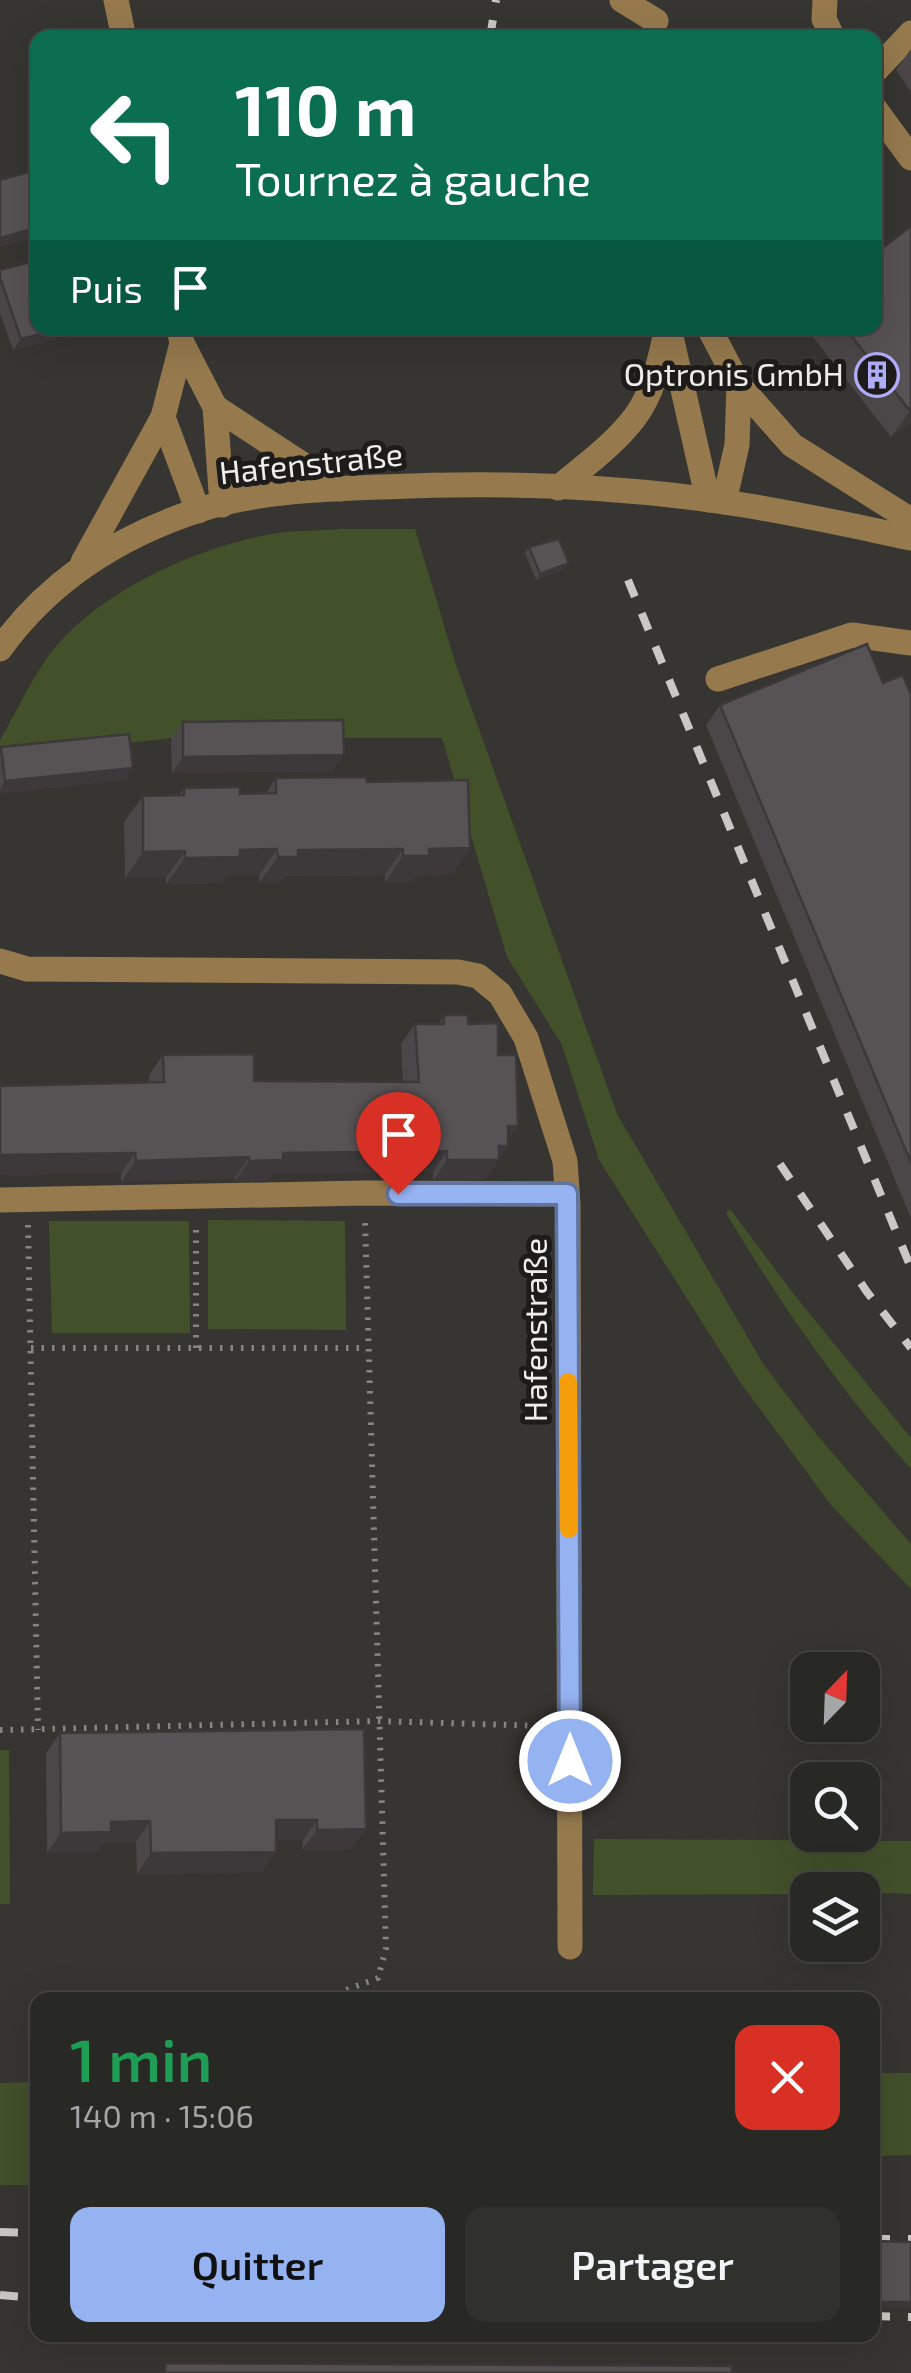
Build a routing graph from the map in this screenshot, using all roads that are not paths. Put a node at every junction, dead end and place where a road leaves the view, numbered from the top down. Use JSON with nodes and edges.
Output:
{"nodes":[{"id":1,"x":116,"y":0,"type":"edge"},
{"id":2,"x":622,"y":0,"type":"edge"},
{"id":3,"x":825,"y":0,"type":"edge"},
{"id":4,"x":657,"y":19,"type":"edge"},
{"id":5,"x":122,"y":30,"type":"edge"},
{"id":6,"x":829,"y":30,"type":"edge"},
{"id":7,"x":911,"y":33,"type":"edge"},
{"id":8,"x":882,"y":64,"type":"edge"},
{"id":9,"x":882,"y":119,"type":"edge"},
{"id":10,"x":911,"y":158,"type":"edge"},
{"id":11,"x":666,"y":335,"type":"edge"},
{"id":12,"x":670,"y":335,"type":"edge"},
{"id":13,"x":713,"y":335,"type":"edge"},
{"id":14,"x":180,"y":336,"type":"edge"},
{"id":15,"x":739,"y":385,"type":"junction"},
{"id":16,"x":215,"y":408,"type":"junction"},
{"id":17,"x":163,"y":418,"type":"junction"},
{"id":18,"x":558,"y":488,"type":"junction"},
{"id":19,"x":340,"y":489,"type":"junction"},
{"id":20,"x":716,"y":501,"type":"junction"},
{"id":21,"x":210,"y":508,"type":"junction"},
{"id":22,"x":911,"y":520,"type":"edge"},
{"id":23,"x":911,"y":538,"type":"edge"},
{"id":24,"x":82,"y":565,"type":"junction"},
{"id":25,"x":911,"y":643,"type":"edge"},
{"id":26,"x":0,"y":650,"type":"edge"},
{"id":27,"x":718,"y":680,"type":"dead end"},
{"id":28,"x":0,"y":961,"type":"edge"},
{"id":29,"x":567,"y":1194,"type":"junction"},
{"id":30,"x":0,"y":1200,"type":"edge"},
{"id":31,"x":570,"y":1947,"type":"dead end"}],
"edges":[{"from":1,"to":5,"type":"street"},
{"from":2,"to":4,"type":"street"},
{"from":3,"to":6,"type":"street"},
{"from":7,"to":8,"type":"street"},
{"from":9,"to":10,"type":"street"},
{"from":11,"to":18,"type":"street"},
{"from":12,"to":20,"type":"street"},
{"from":13,"to":15,"type":"street"},
{"from":14,"to":16,"type":"street"},
{"from":14,"to":17,"type":"street"},
{"from":15,"to":20,"type":"street"},
{"from":15,"to":22,"type":"street"},
{"from":16,"to":19,"type":"street"},
{"from":16,"to":21,"type":"street"},
{"from":17,"to":21,"type":"street"},
{"from":17,"to":24,"type":"street"},
{"from":18,"to":19,"type":"street","name":"Hafenstraße"},
{"from":18,"to":20,"type":"street","name":"Hafenstraße"},
{"from":19,"to":21,"type":"street","name":"Hafenstraße"},
{"from":20,"to":23,"type":"street","name":"Hafenstraße"},
{"from":21,"to":24,"type":"street","name":"Hafenstraße"},
{"from":24,"to":26,"type":"street","name":"Hafenstraße"},
{"from":25,"to":27,"type":"street"},
{"from":28,"to":29,"type":"street","name":"Hafenstraße"},
{"from":29,"to":30,"type":"street"},
{"from":29,"to":31,"type":"street","name":"Hafenstraße"}]}
